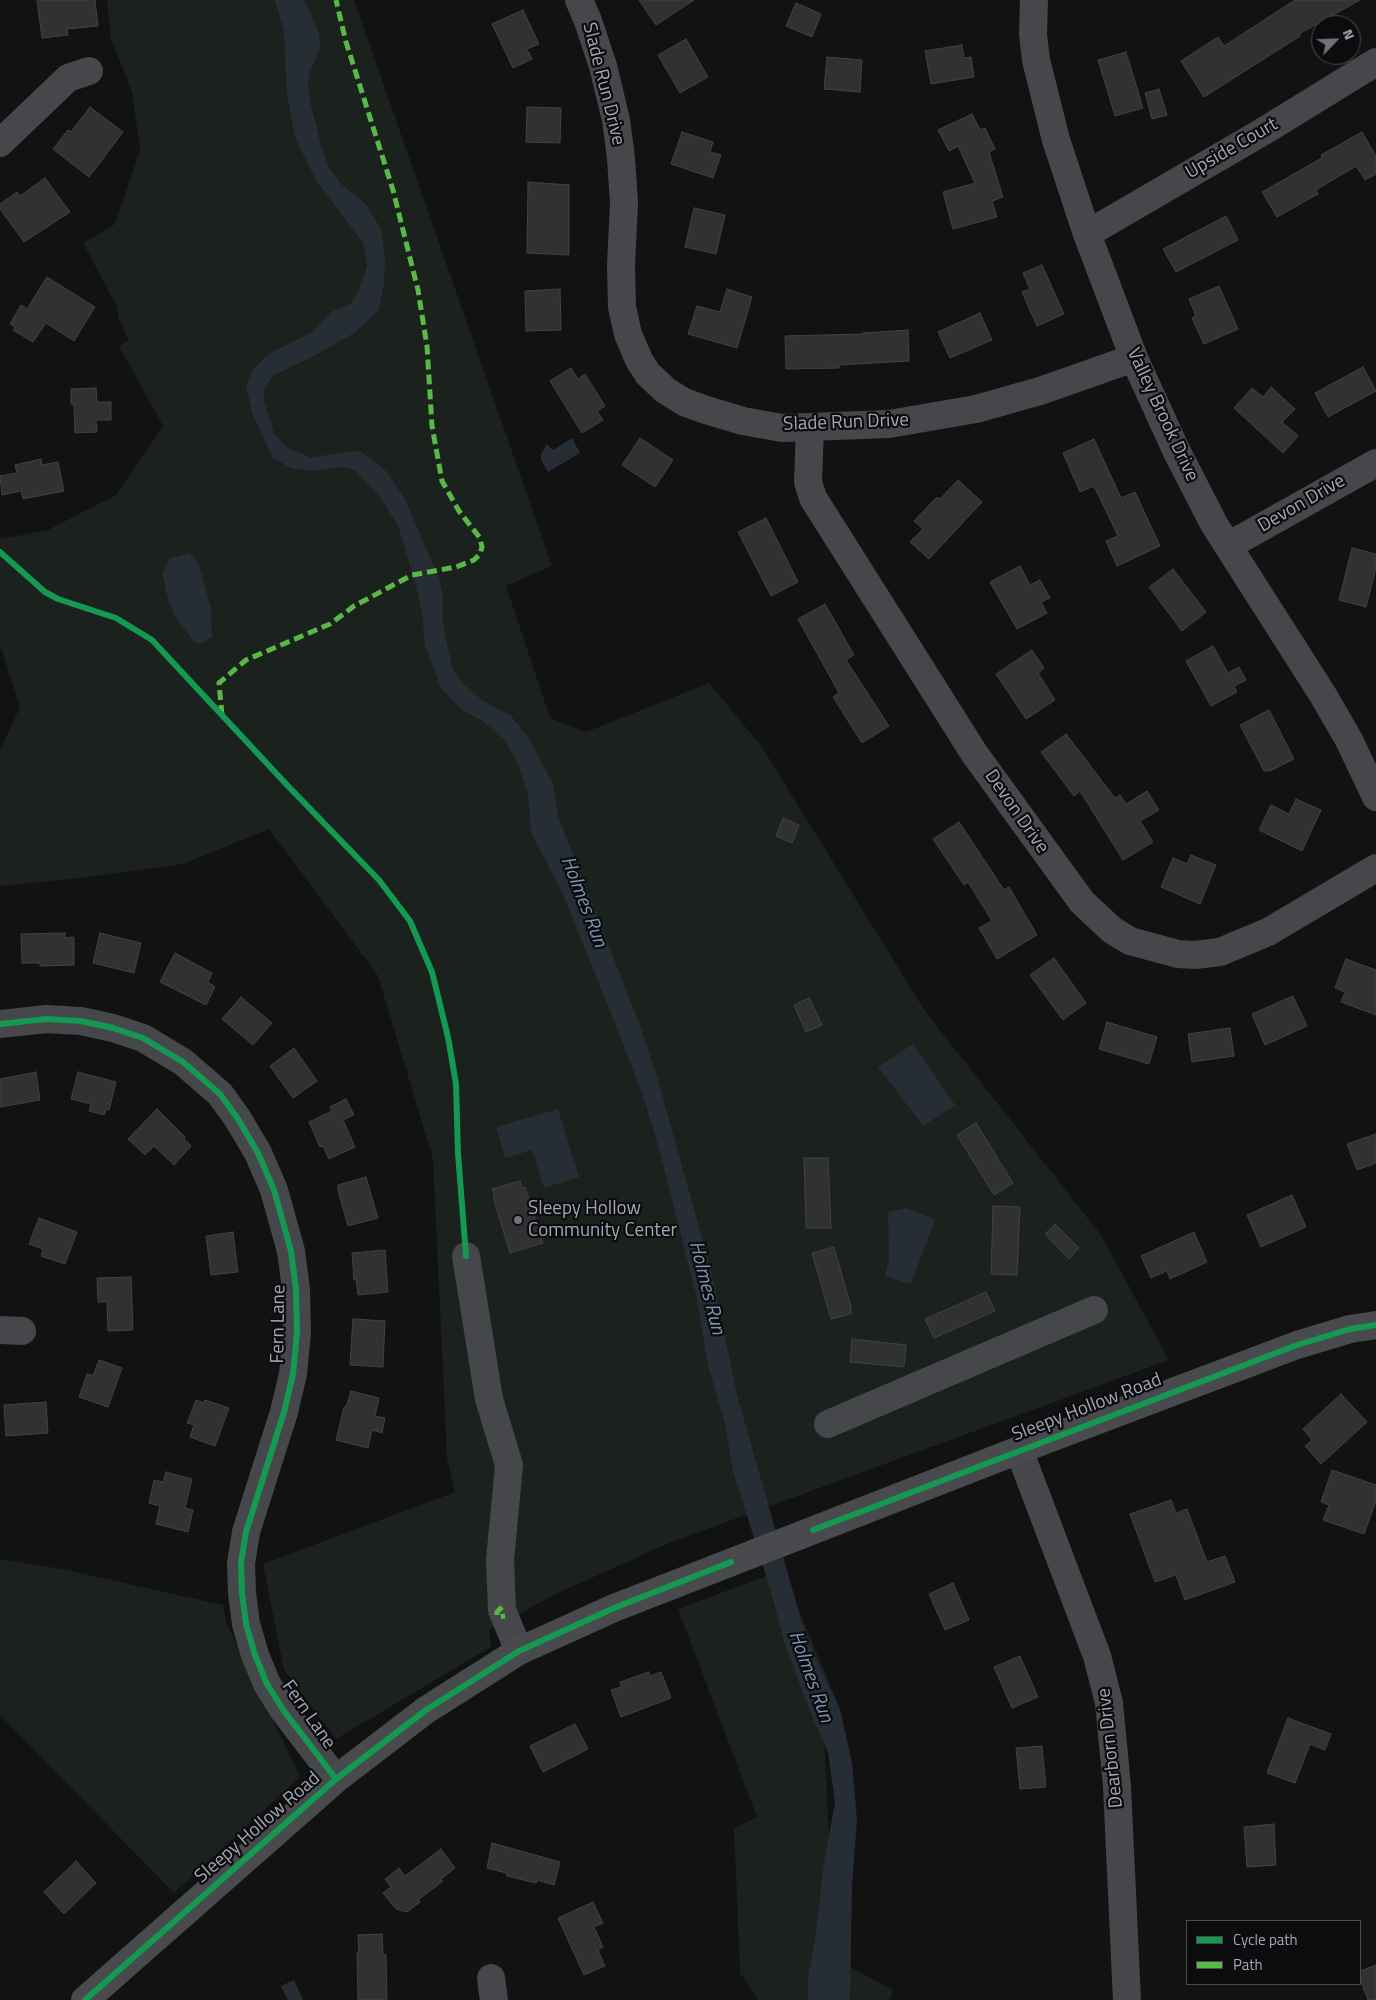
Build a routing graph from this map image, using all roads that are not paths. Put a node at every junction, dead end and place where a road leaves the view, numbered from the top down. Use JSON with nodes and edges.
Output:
{"nodes":[{"id":1,"x":579,"y":0,"type":"edge"},
{"id":2,"x":1034,"y":0,"type":"edge"},
{"id":3,"x":1376,"y":62,"type":"edge"},
{"id":4,"x":89,"y":71,"type":"dead end"},
{"id":5,"x":0,"y":143,"type":"edge"},
{"id":6,"x":1087,"y":234,"type":"junction"},
{"id":7,"x":1134,"y":358,"type":"junction"},
{"id":8,"x":810,"y":428,"type":"junction"},
{"id":9,"x":1376,"y":463,"type":"edge"},
{"id":10,"x":1228,"y":546,"type":"junction"},
{"id":11,"x":1376,"y":797,"type":"edge"},
{"id":12,"x":1376,"y":868,"type":"edge"},
{"id":13,"x":0,"y":1024,"type":"edge"},
{"id":14,"x":466,"y":1256,"type":"dead end"},
{"id":15,"x":1094,"y":1310,"type":"dead end"},
{"id":16,"x":1376,"y":1325,"type":"edge"},
{"id":17,"x":828,"y":1424,"type":"dead end"},
{"id":18,"x":1019,"y":1450,"type":"junction"},
{"id":19,"x":519,"y":1651,"type":"junction"},
{"id":20,"x":336,"y":1779,"type":"junction"},
{"id":21,"x":85,"y":2000,"type":"edge"},
{"id":22,"x":1127,"y":2000,"type":"edge"}],
"edges":[{"from":1,"to":8,"type":"street","name":"Slade Run Drive"},
{"from":2,"to":6,"type":"street","name":"Valley Brook Drive"},
{"from":3,"to":6,"type":"street","name":"Upside Court"},
{"from":4,"to":5,"type":"street"},
{"from":6,"to":7,"type":"street","name":"Valley Brook Drive"},
{"from":7,"to":8,"type":"street","name":"Slade Run Drive"},
{"from":7,"to":10,"type":"street","name":"Valley Brook Drive"},
{"from":8,"to":12,"type":"street","name":"Devon Drive"},
{"from":9,"to":10,"type":"street","name":"Devon Drive"},
{"from":10,"to":11,"type":"street","name":"Valley Brook Drive"},
{"from":13,"to":20,"type":"street","name":"Fern Lane"},
{"from":14,"to":19,"type":"street"},
{"from":15,"to":17,"type":"street"},
{"from":16,"to":18,"type":"main road","name":"Sleepy Hollow Road"},
{"from":18,"to":19,"type":"main road","name":"Sleepy Hollow Road"},
{"from":18,"to":22,"type":"street","name":"Dearborn Drive"},
{"from":19,"to":20,"type":"main road","name":"Sleepy Hollow Road"},
{"from":20,"to":21,"type":"main road","name":"Sleepy Hollow Road"}]}
